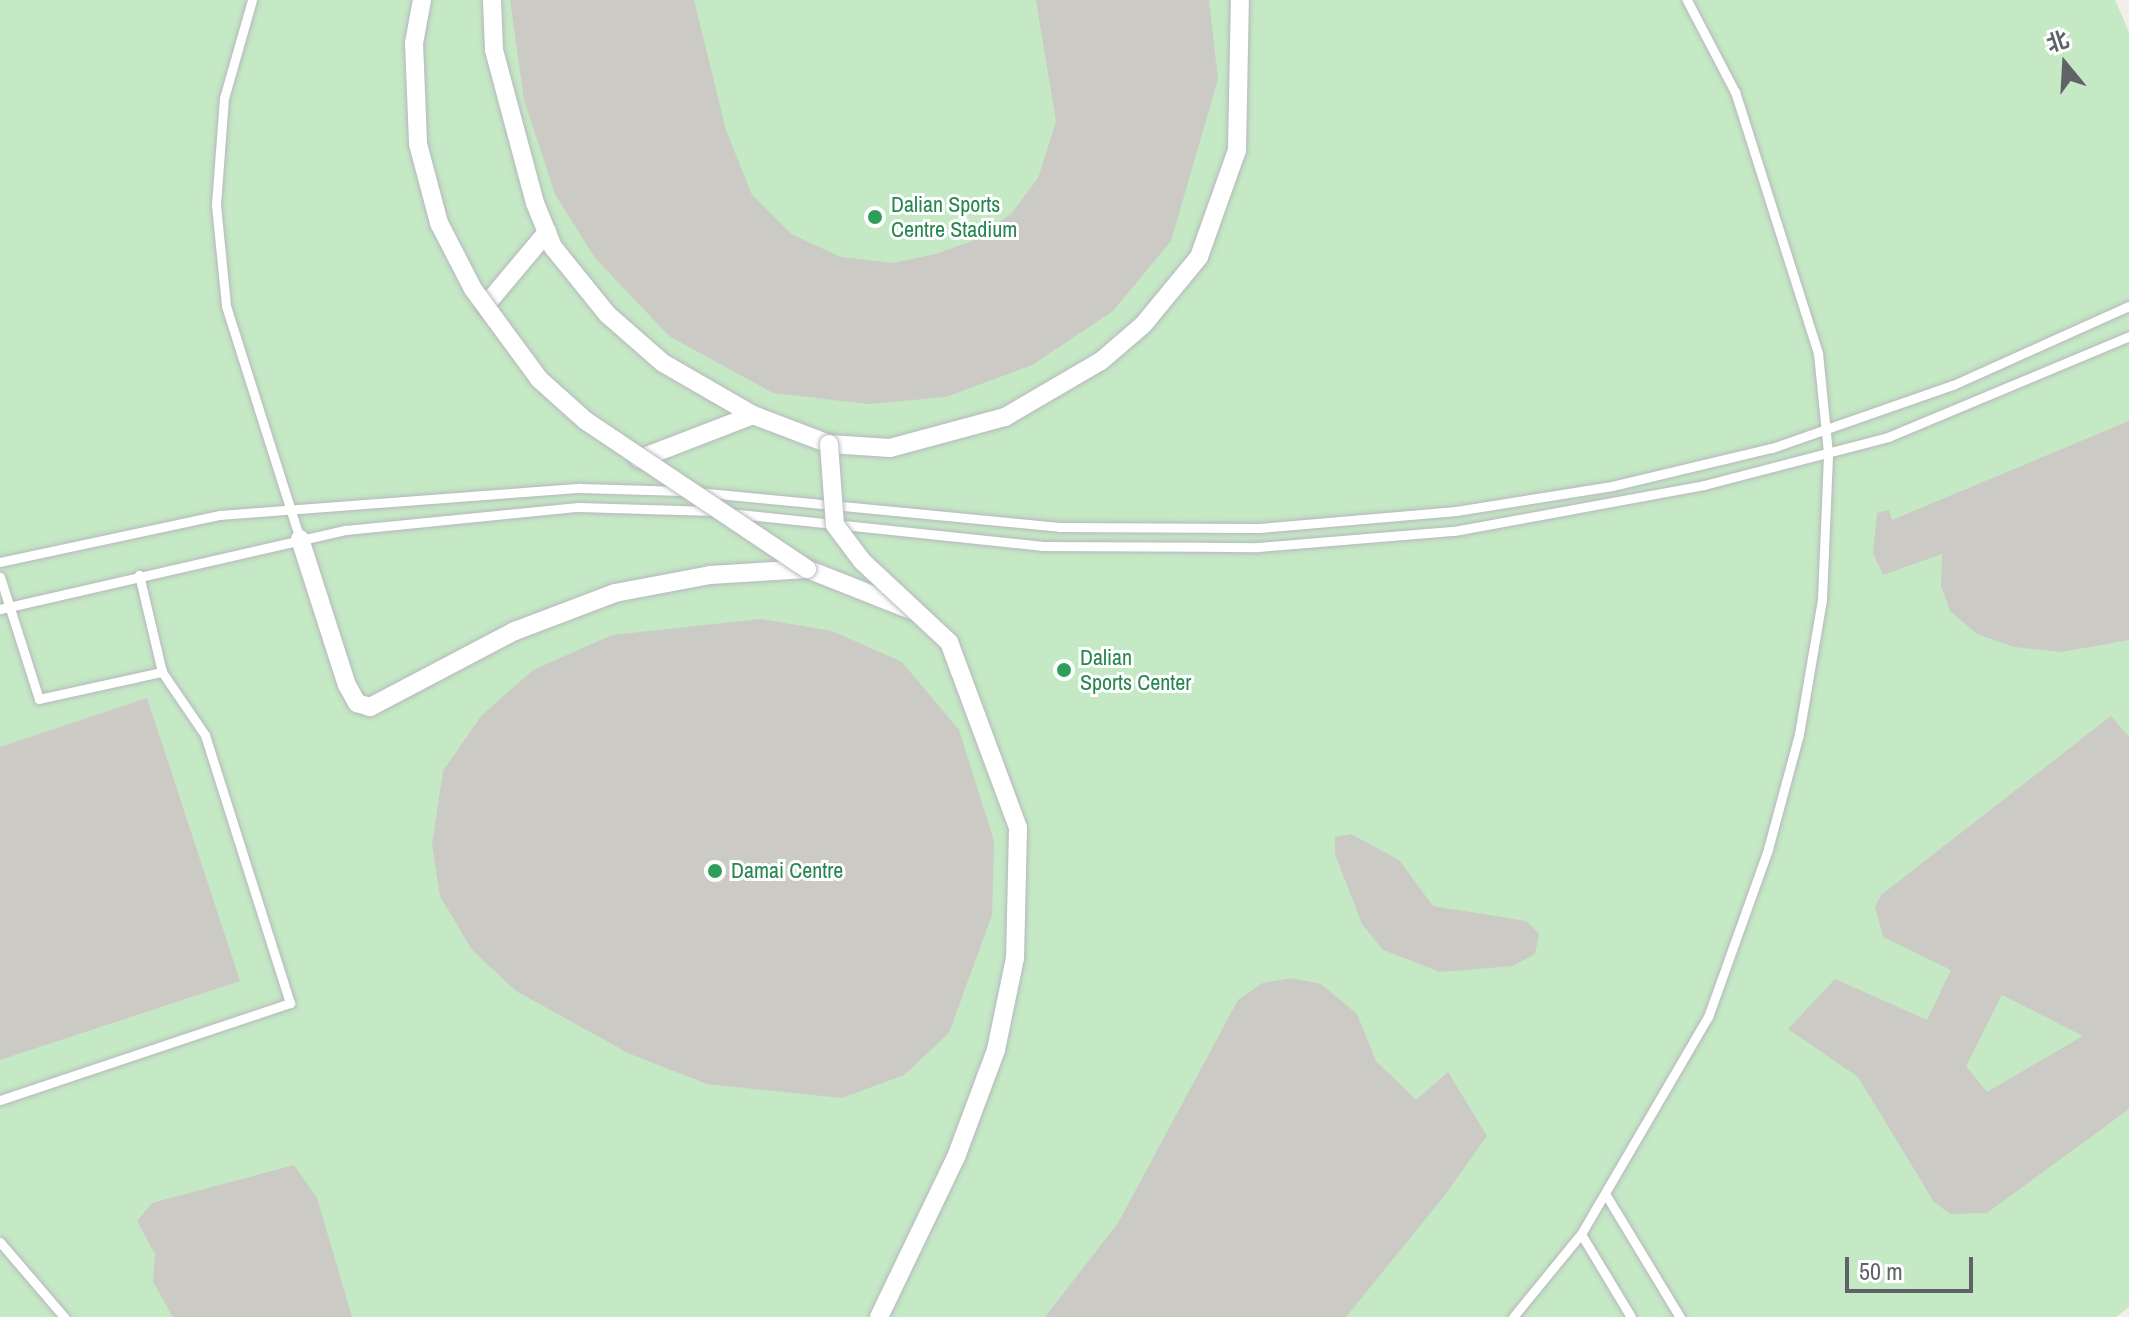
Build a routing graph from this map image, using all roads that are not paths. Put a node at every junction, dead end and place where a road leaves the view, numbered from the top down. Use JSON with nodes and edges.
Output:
{"nodes":[{"id":1,"x":252,"y":0,"type":"edge"},
{"id":2,"x":422,"y":0,"type":"edge"},
{"id":3,"x":492,"y":0,"type":"edge"},
{"id":4,"x":1240,"y":0,"type":"edge"},
{"id":5,"x":1687,"y":0,"type":"edge"},
{"id":6,"x":547,"y":232,"type":"junction"},
{"id":7,"x":485,"y":306,"type":"junction"},
{"id":8,"x":2129,"y":306,"type":"edge"},
{"id":9,"x":2129,"y":336,"type":"edge"},
{"id":10,"x":753,"y":415,"type":"junction"},
{"id":11,"x":1826,"y":430,"type":"junction"},
{"id":12,"x":829,"y":444,"type":"junction"},
{"id":13,"x":1828,"y":453,"type":"junction"},
{"id":14,"x":639,"y":459,"type":"junction"},
{"id":15,"x":290,"y":512,"type":"junction"},
{"id":16,"x":300,"y":539,"type":"junction"},
{"id":17,"x":0,"y":562,"type":"edge"},
{"id":18,"x":807,"y":569,"type":"junction"},
{"id":19,"x":139,"y":575,"type":"junction"},
{"id":20,"x":0,"y":577,"type":"edge"},
{"id":21,"x":5,"y":608,"type":"edge"},
{"id":22,"x":913,"y":611,"type":"junction"},
{"id":23,"x":162,"y":672,"type":"junction"},
{"id":24,"x":0,"y":1100,"type":"edge"},
{"id":25,"x":1606,"y":1195,"type":"junction"},
{"id":26,"x":1581,"y":1234,"type":"junction"},
{"id":27,"x":0,"y":1242,"type":"edge"},
{"id":28,"x":64,"y":1317,"type":"edge"},
{"id":29,"x":879,"y":1317,"type":"edge"},
{"id":30,"x":1513,"y":1317,"type":"edge"},
{"id":31,"x":1631,"y":1317,"type":"edge"},
{"id":32,"x":1680,"y":1317,"type":"edge"}],
"edges":[{"from":1,"to":15,"type":"lane"},
{"from":2,"to":7,"type":"street","bridge":true},
{"from":3,"to":6,"type":"street"},
{"from":4,"to":12,"type":"street"},
{"from":5,"to":11,"type":"lane"},
{"from":6,"to":7,"type":"street"},
{"from":6,"to":10,"type":"street"},
{"from":7,"to":14,"type":"street","bridge":true},
{"from":8,"to":11,"type":"lane"},
{"from":9,"to":13,"type":"lane"},
{"from":10,"to":12,"type":"street"},
{"from":10,"to":14,"type":"street"},
{"from":11,"to":13,"type":"lane"},
{"from":11,"to":15,"type":"lane"},
{"from":12,"to":22,"type":"street","bridge":true},
{"from":13,"to":16,"type":"lane"},
{"from":13,"to":25,"type":"lane"},
{"from":14,"to":18,"type":"street","bridge":true},
{"from":15,"to":16,"type":"lane"},
{"from":15,"to":17,"type":"lane"},
{"from":16,"to":18,"type":"street"},
{"from":16,"to":19,"type":"lane"},
{"from":18,"to":22,"type":"street"},
{"from":19,"to":21,"type":"lane"},
{"from":19,"to":23,"type":"lane"},
{"from":20,"to":21,"type":"lane"},
{"from":21,"to":23,"type":"lane"},
{"from":22,"to":29,"type":"street","bridge":true},
{"from":23,"to":24,"type":"lane"},
{"from":25,"to":26,"type":"lane"},
{"from":25,"to":32,"type":"lane"},
{"from":26,"to":30,"type":"lane"},
{"from":26,"to":31,"type":"lane"},
{"from":27,"to":28,"type":"lane"}]}
